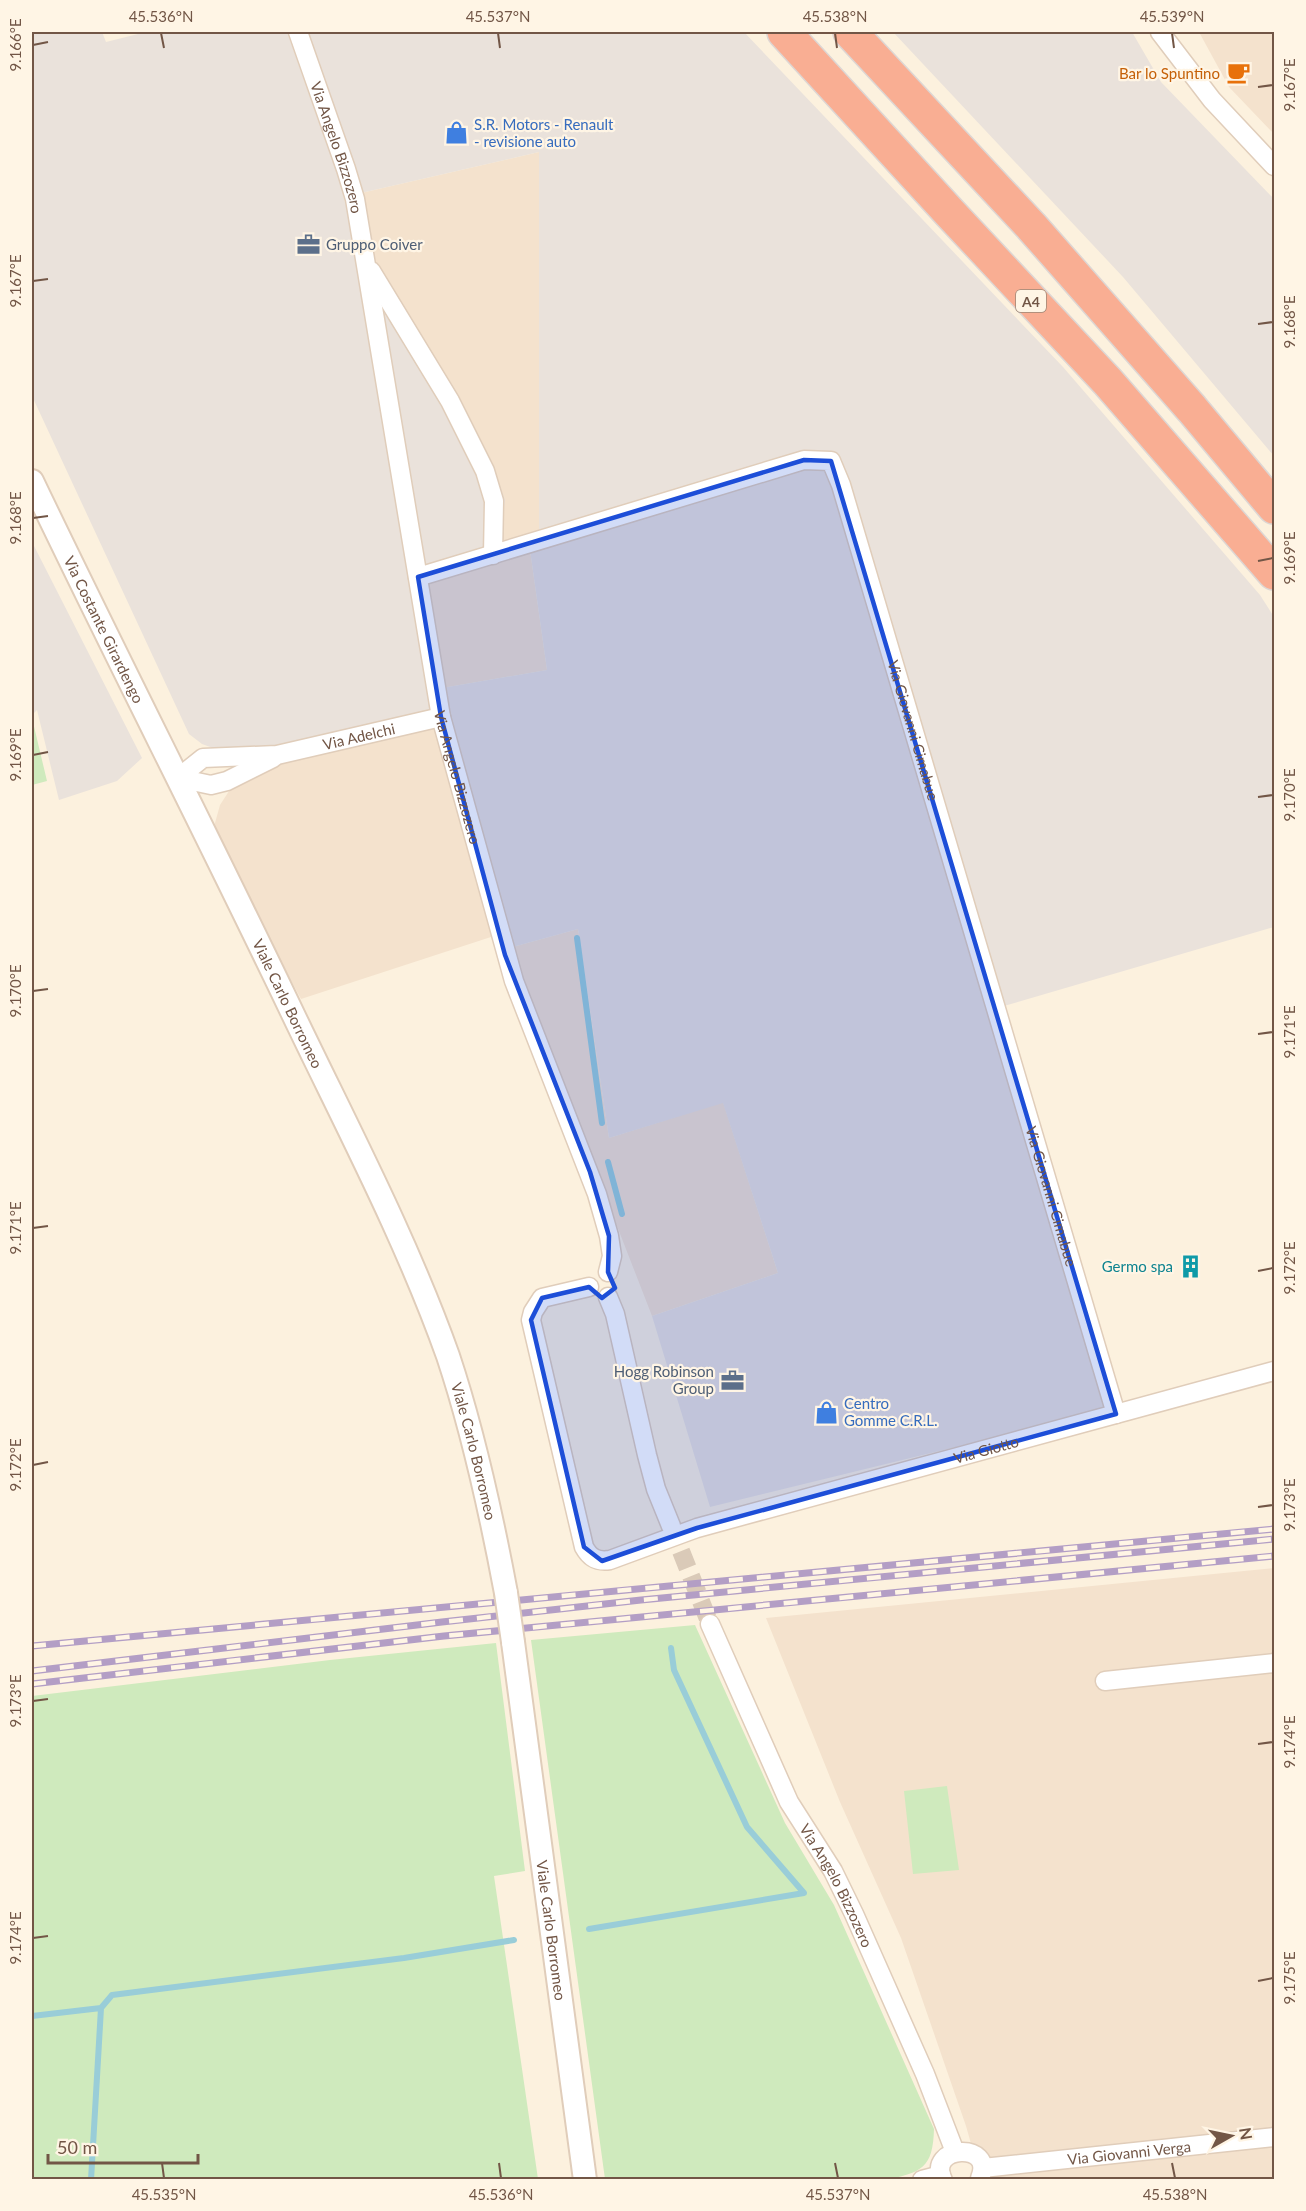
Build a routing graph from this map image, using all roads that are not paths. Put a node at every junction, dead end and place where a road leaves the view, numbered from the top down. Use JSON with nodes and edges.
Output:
{"nodes":[{"id":1,"x":298,"y":32,"type":"edge"},
{"id":2,"x":784,"y":32,"type":"edge"},
{"id":3,"x":850,"y":32,"type":"edge"},
{"id":4,"x":854,"y":32,"type":"edge"},
{"id":5,"x":1160,"y":32,"type":"edge"},
{"id":6,"x":874,"y":57,"type":"junction"},
{"id":7,"x":1275,"y":166,"type":"edge"},
{"id":8,"x":367,"y":265,"type":"junction"},
{"id":9,"x":32,"y":481,"type":"edge"},
{"id":10,"x":1275,"y":507,"type":"edge"},
{"id":11,"x":493,"y":555,"type":"junction"},
{"id":12,"x":1275,"y":573,"type":"edge"},
{"id":13,"x":418,"y":577,"type":"junction"},
{"id":14,"x":441,"y":717,"type":"junction"},
{"id":15,"x":277,"y":755,"type":"junction"},
{"id":16,"x":178,"y":778,"type":"junction"},
{"id":17,"x":608,"y":1272,"type":"junction"},
{"id":18,"x":589,"y":1287,"type":"junction"},
{"id":19,"x":608,"y":1297,"type":"junction"},
{"id":20,"x":1275,"y":1371,"type":"edge"},
{"id":21,"x":1116,"y":1414,"type":"junction"},
{"id":22,"x":671,"y":1526,"type":"tunnel mouth"},
{"id":23,"x":710,"y":1624,"type":"tunnel mouth"},
{"id":24,"x":1275,"y":1663,"type":"edge"},
{"id":25,"x":1105,"y":1681,"type":"dead end"},
{"id":26,"x":1275,"y":2137,"type":"edge"},
{"id":27,"x":955,"y":2152,"type":"junction"},
{"id":28,"x":981,"y":2174,"type":"edge"},
{"id":29,"x":942,"y":2177,"type":"edge"},
{"id":30,"x":585,"y":2180,"type":"edge"},
{"id":31,"x":922,"y":2180,"type":"edge"}],
"edges":[{"from":1,"to":8,"type":"street","name":"Via Angelo Bizzozero"},
{"from":2,"to":12,"type":"highway","number":"A4"},
{"from":3,"to":6,"type":"highway"},
{"from":4,"to":6,"type":"highway"},
{"from":5,"to":7,"type":"street"},
{"from":6,"to":10,"type":"highway"},
{"from":8,"to":11,"type":"street","name":"Via Angelo Bizzozero"},
{"from":8,"to":13,"type":"street","name":"Via Angelo Bizzozero"},
{"from":9,"to":16,"type":"street","name":"Via Costante Girardengo"},
{"from":11,"to":13,"type":"street","name":"Via Giovanni Cimabue"},
{"from":11,"to":21,"type":"street","name":"Via Giovanni Cimabue"},
{"from":13,"to":14,"type":"street","name":"Via Angelo Bizzozero"},
{"from":14,"to":15,"type":"street","name":"Via Adelchi"},
{"from":14,"to":17,"type":"street","name":"Via Angelo Bizzozero"},
{"from":15,"to":16,"type":"street"},
{"from":15,"to":16,"type":"street"},
{"from":16,"to":30,"type":"street","name":"Viale Carlo Borromeo","bridge":true},
{"from":17,"to":18,"type":"street"},
{"from":17,"to":19,"type":"street"},
{"from":18,"to":19,"type":"street"},
{"from":18,"to":21,"type":"street","name":"Via Giotto"},
{"from":19,"to":22,"type":"street"},
{"from":20,"to":21,"type":"street","name":"Via Giotto"},
{"from":23,"to":27,"type":"street","name":"Via Angelo Bizzozero"},
{"from":24,"to":25,"type":"street"},
{"from":26,"to":28,"type":"street","name":"Via Giovanni Verga"},
{"from":27,"to":28,"type":"street"},
{"from":27,"to":29,"type":"street"},
{"from":29,"to":31,"type":"street"}]}
